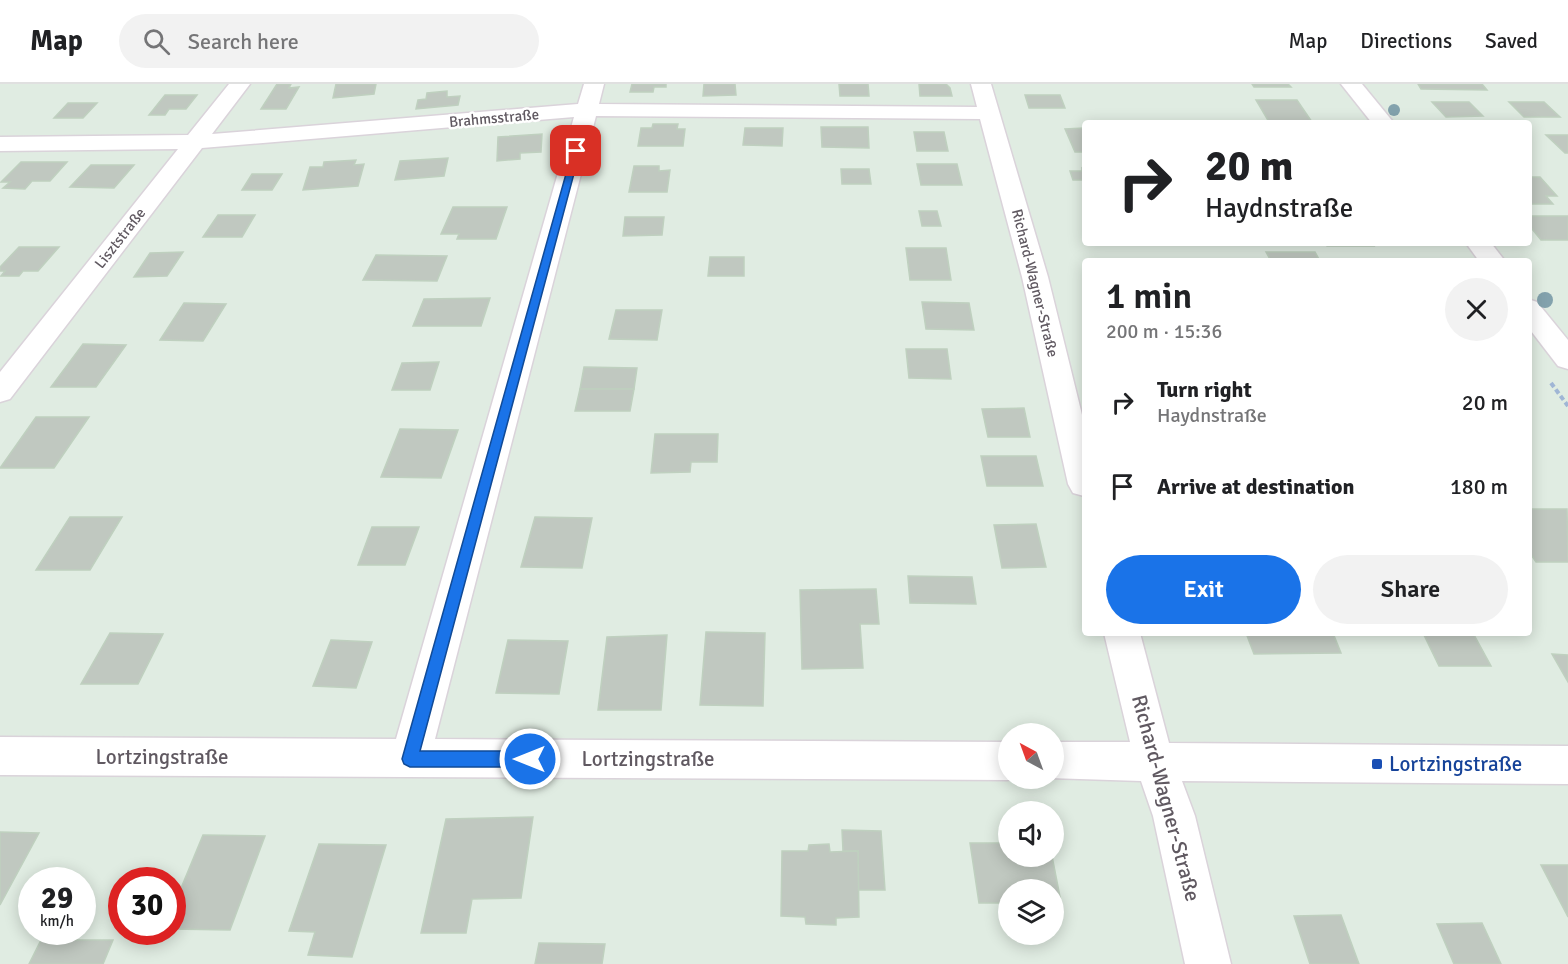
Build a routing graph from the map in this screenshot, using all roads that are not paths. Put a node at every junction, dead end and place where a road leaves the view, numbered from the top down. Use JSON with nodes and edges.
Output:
{"nodes":[{"id":1,"x":240,"y":84,"type":"edge"},
{"id":2,"x":981,"y":84,"type":"edge"},
{"id":3,"x":1351,"y":84,"type":"edge"},
{"id":4,"x":591,"y":97,"type":"edge"},
{"id":5,"x":989,"y":112,"type":"junction"},
{"id":6,"x":1381,"y":120,"type":"edge"},
{"id":7,"x":196,"y":142,"type":"junction"},
{"id":8,"x":0,"y":144,"type":"edge"},
{"id":9,"x":1480,"y":246,"type":"edge"},
{"id":10,"x":1490,"y":258,"type":"edge"},
{"id":11,"x":1532,"y":313,"type":"edge"},
{"id":12,"x":1568,"y":359,"type":"edge"},
{"id":13,"x":0,"y":392,"type":"edge"},
{"id":14,"x":1082,"y":476,"type":"edge"},
{"id":15,"x":1123,"y":636,"type":"edge"},
{"id":16,"x":0,"y":756,"type":"edge"},
{"id":17,"x":410,"y":759,"type":"junction"},
{"id":18,"x":998,"y":760,"type":"edge"},
{"id":19,"x":1064,"y":761,"type":"edge"},
{"id":20,"x":1154,"y":761,"type":"junction"},
{"id":21,"x":1568,"y":765,"type":"edge"},
{"id":22,"x":1208,"y":964,"type":"edge"}],
"edges":[{"from":1,"to":7,"type":"street","name":"Lisztstraße"},
{"from":2,"to":5,"type":"street","name":"Richard-Wagner-Straße"},
{"from":3,"to":6,"type":"street"},
{"from":4,"to":5,"type":"street","name":"Brahmsstraße"},
{"from":4,"to":7,"type":"street","name":"Brahmsstraße"},
{"from":4,"to":17,"type":"street"},
{"from":5,"to":14,"type":"street","name":"Richard-Wagner-Straße"},
{"from":7,"to":8,"type":"street","name":"Brahmsstraße"},
{"from":7,"to":13,"type":"street","name":"Lisztstraße"},
{"from":9,"to":10,"type":"street"},
{"from":11,"to":12,"type":"street"},
{"from":15,"to":20,"type":"street","name":"Richard-Wagner-Straße"},
{"from":16,"to":17,"type":"street","name":"Lortzingstraße"},
{"from":17,"to":18,"type":"street","name":"Lortzingstraße"},
{"from":19,"to":20,"type":"street"},
{"from":20,"to":21,"type":"street"},
{"from":20,"to":22,"type":"street","name":"Richard-Wagner-Straße"}]}
